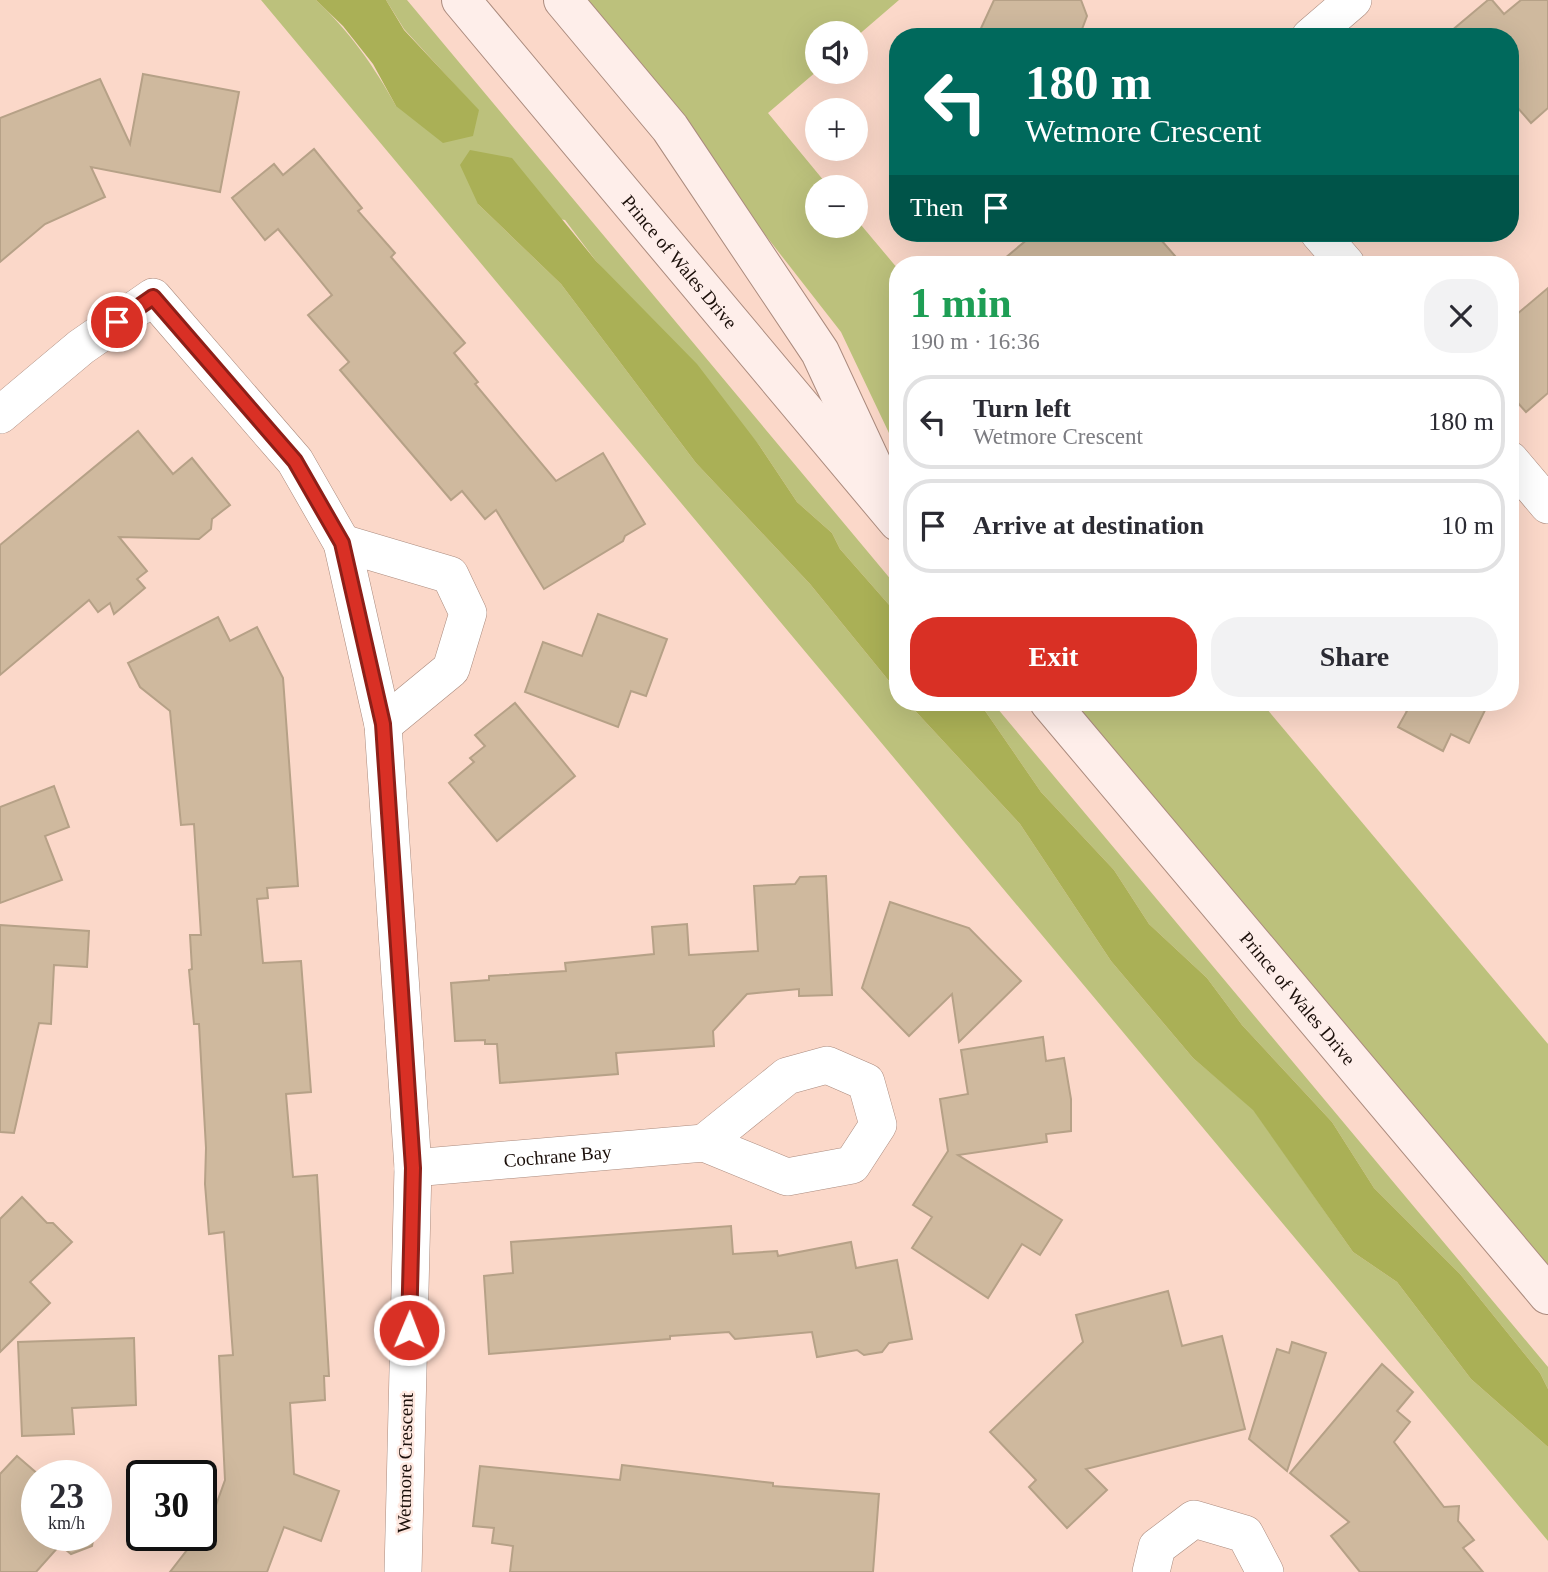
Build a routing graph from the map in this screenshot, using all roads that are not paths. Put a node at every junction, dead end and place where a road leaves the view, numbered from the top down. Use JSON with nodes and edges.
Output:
{"nodes":[{"id":1,"x":461,"y":0,"type":"edge"},
{"id":2,"x":563,"y":0,"type":"edge"},
{"id":3,"x":1353,"y":0,"type":"edge"},
{"id":4,"x":1320,"y":28,"type":"edge"},
{"id":5,"x":1328,"y":242,"type":"edge"},
{"id":6,"x":1339,"y":256,"type":"edge"},
{"id":7,"x":0,"y":415,"type":"edge"},
{"id":8,"x":1519,"y":471,"type":"edge"},
{"id":9,"x":889,"y":501,"type":"edge"},
{"id":10,"x":1548,"y":505,"type":"edge"},
{"id":11,"x":889,"y":509,"type":"edge"},
{"id":12,"x":342,"y":543,"type":"junction"},
{"id":13,"x":1057,"y":711,"type":"edge"},
{"id":14,"x":383,"y":724,"type":"junction"},
{"id":15,"x":704,"y":1143,"type":"dead end"},
{"id":16,"x":413,"y":1168,"type":"junction"},
{"id":17,"x":1548,"y":1295,"type":"edge"},
{"id":18,"x":403,"y":1572,"type":"edge"},
{"id":19,"x":1151,"y":1572,"type":"edge"},
{"id":20,"x":1265,"y":1572,"type":"edge"}],
"edges":[{"from":1,"to":11,"type":"main road","name":"Prince of Wales Drive"},
{"from":2,"to":9,"type":"main road","name":"Prince of Wales Drive"},
{"from":3,"to":4,"type":"street"},
{"from":5,"to":6,"type":"street"},
{"from":7,"to":12,"type":"street","name":"Wetmore Crescent"},
{"from":8,"to":10,"type":"street"},
{"from":12,"to":14,"type":"street","name":"Wetmore Crescent"},
{"from":12,"to":14,"type":"street"},
{"from":13,"to":17,"type":"main road","name":"Prince of Wales Drive"},
{"from":14,"to":16,"type":"street","name":"Wetmore Crescent"},
{"from":15,"to":16,"type":"street","name":"Cochrane Bay"},
{"from":16,"to":18,"type":"street","name":"Wetmore Crescent"},
{"from":19,"to":20,"type":"street"}]}
